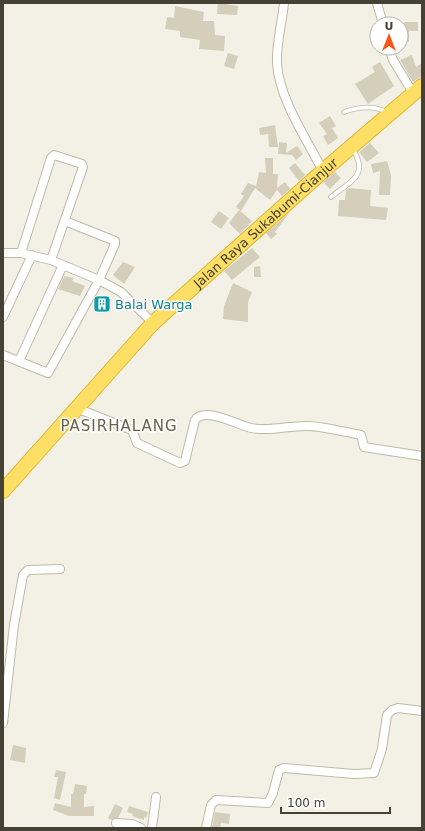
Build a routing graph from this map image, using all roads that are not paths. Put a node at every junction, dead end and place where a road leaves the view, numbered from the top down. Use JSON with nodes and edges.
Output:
{"nodes":[{"id":1,"x":284,"y":3,"type":"edge"},
{"id":2,"x":377,"y":3,"type":"edge"},
{"id":3,"x":381,"y":16,"type":"edge"},
{"id":4,"x":392,"y":56,"type":"edge"},
{"id":5,"x":419,"y":89,"type":"edge"},
{"id":6,"x":344,"y":112,"type":"dead end"},
{"id":7,"x":390,"y":114,"type":"junction"},
{"id":8,"x":352,"y":147,"type":"junction"},
{"id":9,"x":323,"y":170,"type":"junction"},
{"id":10,"x":331,"y":197,"type":"dead end"},
{"id":11,"x":64,"y":221,"type":"junction"},
{"id":12,"x":3,"y":253,"type":"edge"},
{"id":13,"x":21,"y":254,"type":"junction"},
{"id":14,"x":32,"y":255,"type":"junction"},
{"id":15,"x":51,"y":260,"type":"junction"},
{"id":16,"x":63,"y":265,"type":"junction"},
{"id":17,"x":99,"y":280,"type":"junction"},
{"id":18,"x":3,"y":317,"type":"edge"},
{"id":19,"x":148,"y":318,"type":"junction"},
{"id":20,"x":3,"y":355,"type":"edge"},
{"id":21,"x":19,"y":361,"type":"junction"},
{"id":22,"x":76,"y":408,"type":"junction"},
{"id":23,"x":422,"y":456,"type":"edge"},
{"id":24,"x":3,"y":491,"type":"edge"},
{"id":25,"x":60,"y":570,"type":"dead end"},
{"id":26,"x":422,"y":711,"type":"edge"},
{"id":27,"x":3,"y":723,"type":"edge"},
{"id":28,"x":156,"y":797,"type":"dead end"},
{"id":29,"x":116,"y":823,"type":"dead end"},
{"id":30,"x":141,"y":828,"type":"edge"},
{"id":31,"x":152,"y":828,"type":"edge"},
{"id":32,"x":206,"y":828,"type":"edge"}],
"edges":[{"from":1,"to":9,"type":"street"},
{"from":2,"to":3,"type":"street"},
{"from":4,"to":5,"type":"street"},
{"from":5,"to":7,"type":"highway","name":"Jalan Raya Sukabumi-Cianjur"},
{"from":6,"to":7,"type":"lane"},
{"from":7,"to":8,"type":"highway","name":"Jalan Raya Sukabumi-Cianjur"},
{"from":8,"to":9,"type":"highway","name":"Jalan Raya Sukabumi-Cianjur"},
{"from":8,"to":10,"type":"lane"},
{"from":9,"to":19,"type":"highway","name":"Jalan Raya Sukabumi-Cianjur"},
{"from":11,"to":13,"type":"street"},
{"from":11,"to":15,"type":"street"},
{"from":11,"to":17,"type":"street"},
{"from":12,"to":13,"type":"street"},
{"from":13,"to":14,"type":"street"},
{"from":14,"to":15,"type":"street"},
{"from":14,"to":18,"type":"street"},
{"from":15,"to":16,"type":"street"},
{"from":16,"to":17,"type":"street"},
{"from":16,"to":21,"type":"street"},
{"from":17,"to":19,"type":"street"},
{"from":17,"to":21,"type":"street"},
{"from":19,"to":22,"type":"highway","name":"Jalan Raya Sukabumi-Cianjur"},
{"from":20,"to":21,"type":"street"},
{"from":22,"to":23,"type":"street"},
{"from":22,"to":24,"type":"highway","name":"Jalan Raya Sukabumi-Cianjur"},
{"from":25,"to":27,"type":"street"},
{"from":26,"to":32,"type":"street"},
{"from":28,"to":31,"type":"street"},
{"from":29,"to":30,"type":"street"}]}
